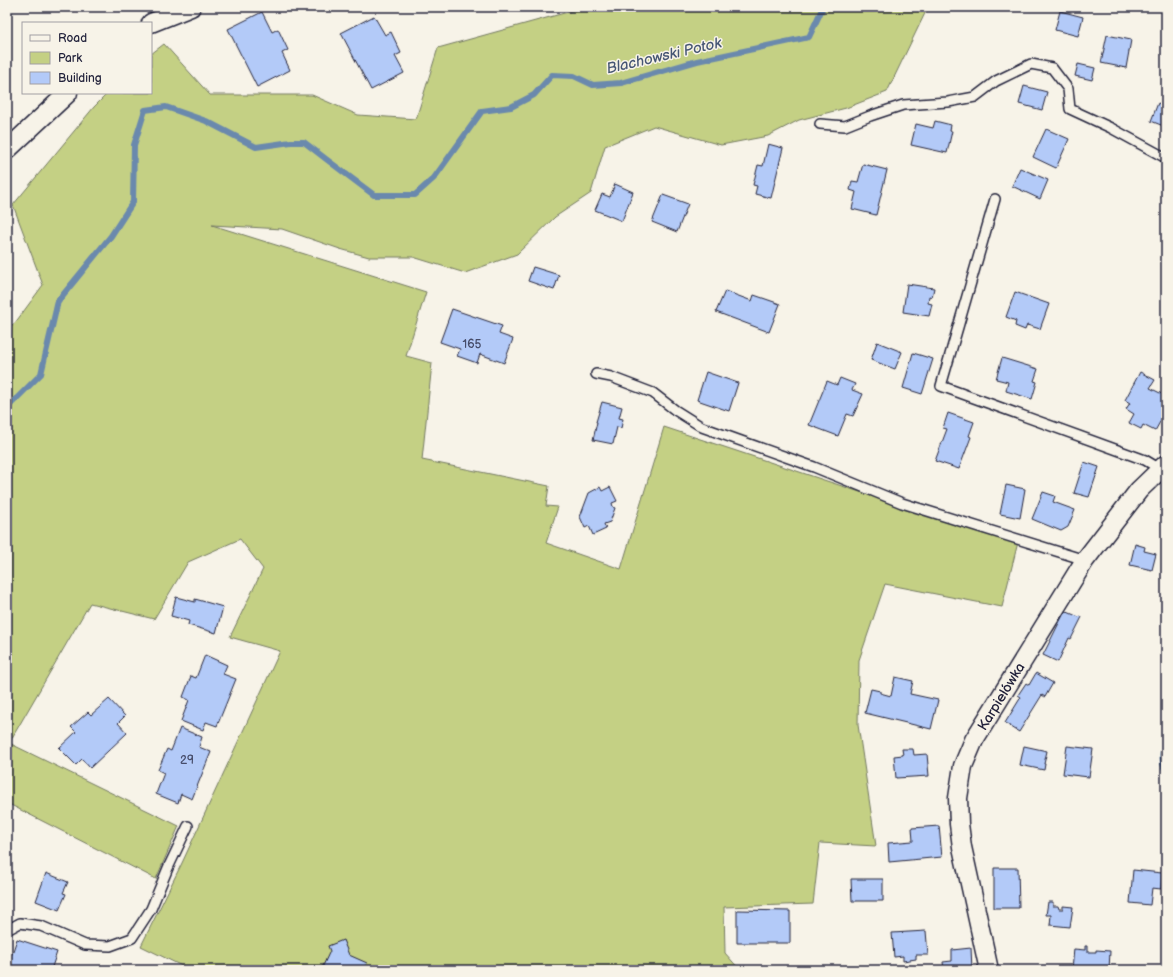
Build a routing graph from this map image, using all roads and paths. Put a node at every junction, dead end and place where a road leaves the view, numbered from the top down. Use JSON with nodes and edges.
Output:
{"nodes":[{"id":1,"x":191,"y":7,"type":"edge"},
{"id":2,"x":152,"y":24,"type":"edge"},
{"id":3,"x":67,"y":94,"type":"edge"},
{"id":4,"x":820,"y":124,"type":"dead end"},
{"id":5,"x":7,"y":150,"type":"edge"},
{"id":6,"x":1166,"y":158,"type":"edge"},
{"id":7,"x":995,"y":199,"type":"dead end"},
{"id":8,"x":596,"y":374,"type":"dead end"},
{"id":9,"x":1163,"y":466,"type":"edge"},
{"id":10,"x":1085,"y":560,"type":"junction"},
{"id":11,"x":188,"y":826,"type":"dead end"},
{"id":12,"x":7,"y":930,"type":"edge"},
{"id":13,"x":989,"y":970,"type":"edge"}],
"edges":[{"from":1,"to":2,"type":"street"},
{"from":3,"to":5,"type":"street"},
{"from":4,"to":6,"type":"lane"},
{"from":7,"to":9,"type":"lane"},
{"from":8,"to":10,"type":"lane"},
{"from":9,"to":10,"type":"street","name":"Karpielówka"},
{"from":10,"to":13,"type":"street","name":"Karpielówka"},
{"from":11,"to":12,"type":"lane"}]}
